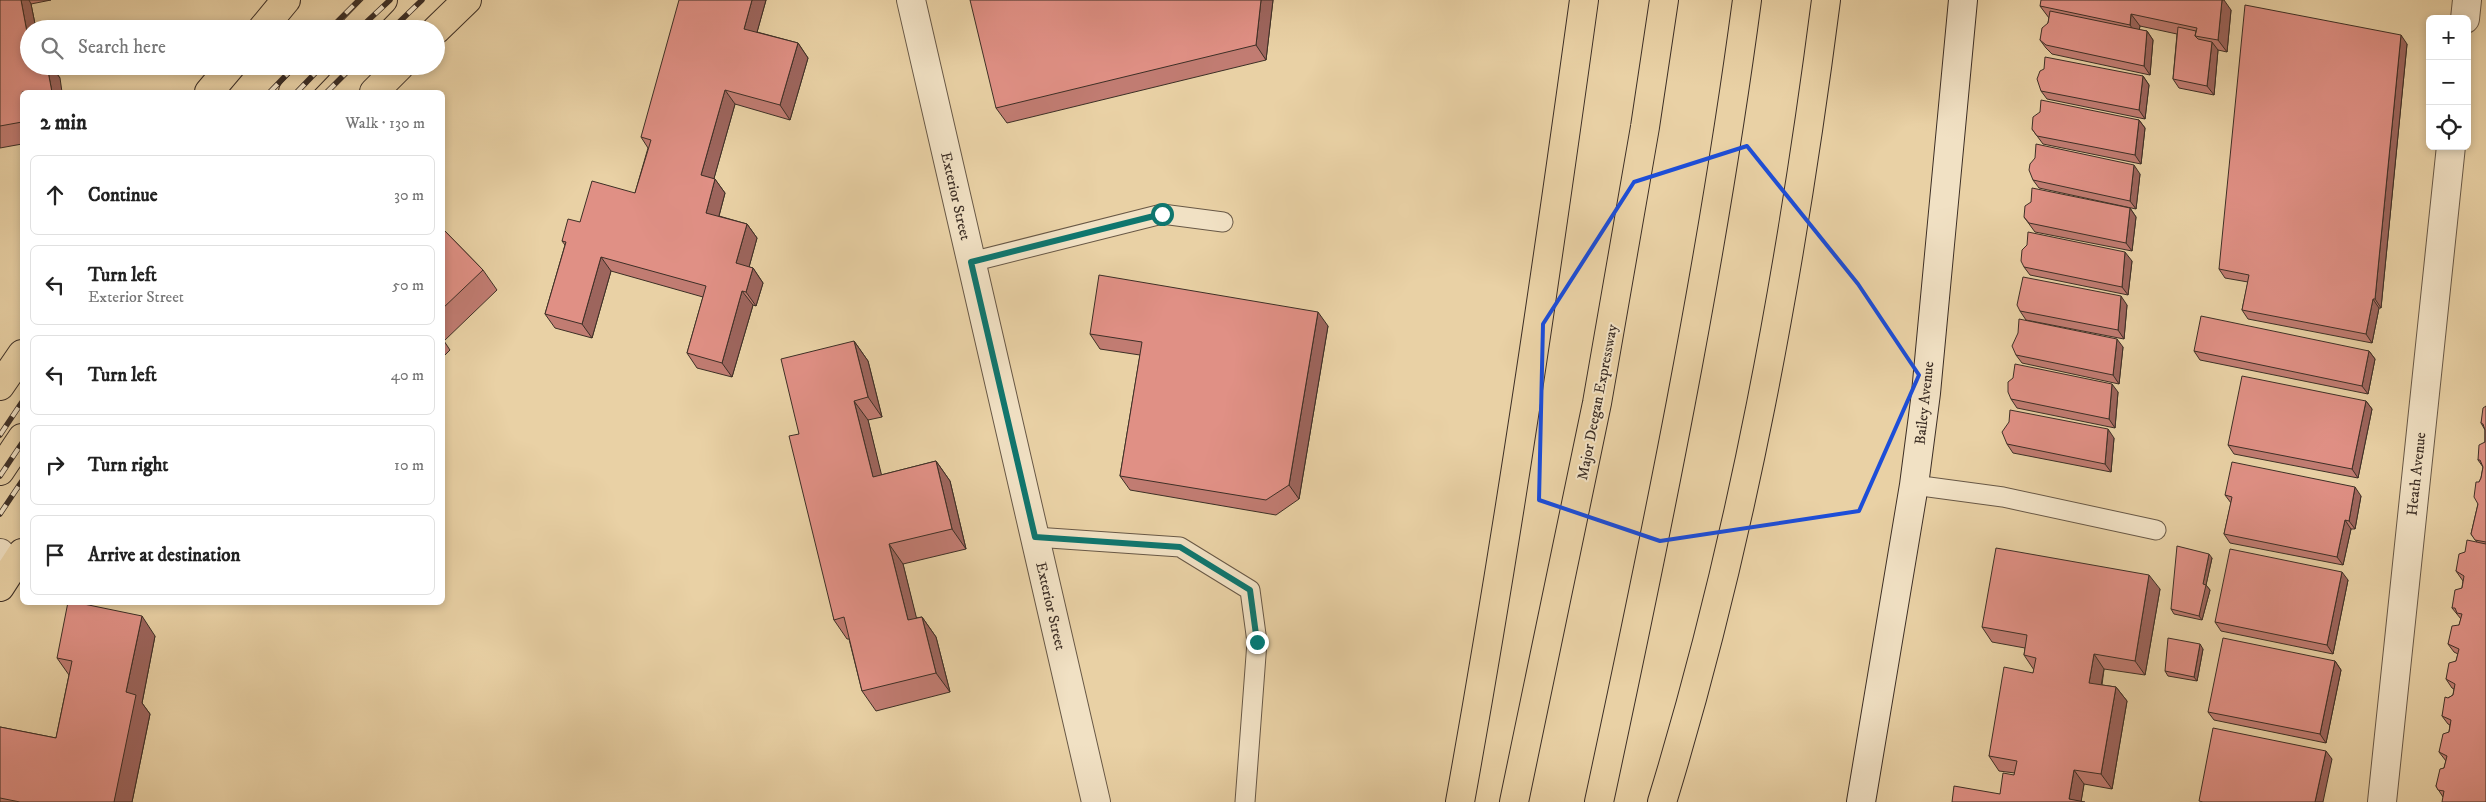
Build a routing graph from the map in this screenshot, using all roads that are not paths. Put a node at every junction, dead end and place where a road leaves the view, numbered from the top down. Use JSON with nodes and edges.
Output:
{"nodes":[{"id":1,"x":286,"y":0,"type":"edge"},
{"id":2,"x":383,"y":0,"type":"edge"},
{"id":3,"x":466,"y":0,"type":"edge"},
{"id":4,"x":1584,"y":0,"type":"edge"},
{"id":5,"x":1664,"y":0,"type":"edge"},
{"id":6,"x":1747,"y":0,"type":"edge"},
{"id":7,"x":1826,"y":0,"type":"edge"},
{"id":8,"x":1963,"y":0,"type":"edge"},
{"id":9,"x":2467,"y":0,"type":"edge"},
{"id":10,"x":913,"y":1,"type":"edge"},
{"id":11,"x":2465,"y":15,"type":"edge"},
{"id":12,"x":269,"y":20,"type":"edge"},
{"id":13,"x":364,"y":20,"type":"edge"},
{"id":14,"x":445,"y":21,"type":"edge"},
{"id":15,"x":224,"y":75,"type":"edge"},
{"id":16,"x":235,"y":75,"type":"edge"},
{"id":17,"x":309,"y":75,"type":"edge"},
{"id":18,"x":391,"y":75,"type":"edge"},
{"id":19,"x":212,"y":90,"type":"edge"},
{"id":20,"x":231,"y":90,"type":"edge"},
{"id":21,"x":295,"y":90,"type":"edge"},
{"id":22,"x":376,"y":90,"type":"edge"},
{"id":23,"x":2451,"y":150,"type":"edge"},
{"id":24,"x":1223,"y":222,"type":"dead end"},
{"id":25,"x":971,"y":262,"type":"junction"},
{"id":26,"x":20,"y":357,"type":"edge"},
{"id":27,"x":0,"y":386,"type":"edge"},
{"id":28,"x":20,"y":441,"type":"edge"},
{"id":29,"x":0,"y":470,"type":"edge"},
{"id":30,"x":1914,"y":485,"type":"junction"},
{"id":31,"x":2156,"y":530,"type":"dead end"},
{"id":32,"x":1035,"y":537,"type":"junction"},
{"id":33,"x":1096,"y":802,"type":"edge"},
{"id":34,"x":1245,"y":802,"type":"edge"},
{"id":35,"x":1460,"y":802,"type":"edge"},
{"id":36,"x":1514,"y":802,"type":"edge"},
{"id":37,"x":1599,"y":802,"type":"edge"},
{"id":38,"x":1662,"y":802,"type":"edge"},
{"id":39,"x":1861,"y":802,"type":"edge"},
{"id":40,"x":2382,"y":802,"type":"edge"}],
"edges":[{"from":1,"to":12,"type":"main road"},
{"from":2,"to":13,"type":"main road"},
{"from":3,"to":14,"type":"main road"},
{"from":4,"to":35,"type":"main road"},
{"from":5,"to":36,"type":"main road","name":"Major Deegan Expressway"},
{"from":6,"to":37,"type":"main road"},
{"from":7,"to":38,"type":"main road"},
{"from":8,"to":30,"type":"street","name":"Bailey Avenue"},
{"from":9,"to":11,"type":"street"},
{"from":10,"to":25,"type":"street","name":"Exterior Street"},
{"from":15,"to":19,"type":"main road"},
{"from":16,"to":20,"type":"main road"},
{"from":17,"to":21,"type":"main road"},
{"from":18,"to":22,"type":"main road"},
{"from":23,"to":40,"type":"street","name":"Heath Avenue"},
{"from":24,"to":25,"type":"lane"},
{"from":25,"to":32,"type":"street","name":"Exterior Street"},
{"from":26,"to":27,"type":"main road"},
{"from":28,"to":29,"type":"main road"},
{"from":30,"to":31,"type":"lane"},
{"from":30,"to":39,"type":"street","name":"Bailey Avenue"},
{"from":32,"to":33,"type":"street","name":"Exterior Street"},
{"from":32,"to":34,"type":"lane"}]}
